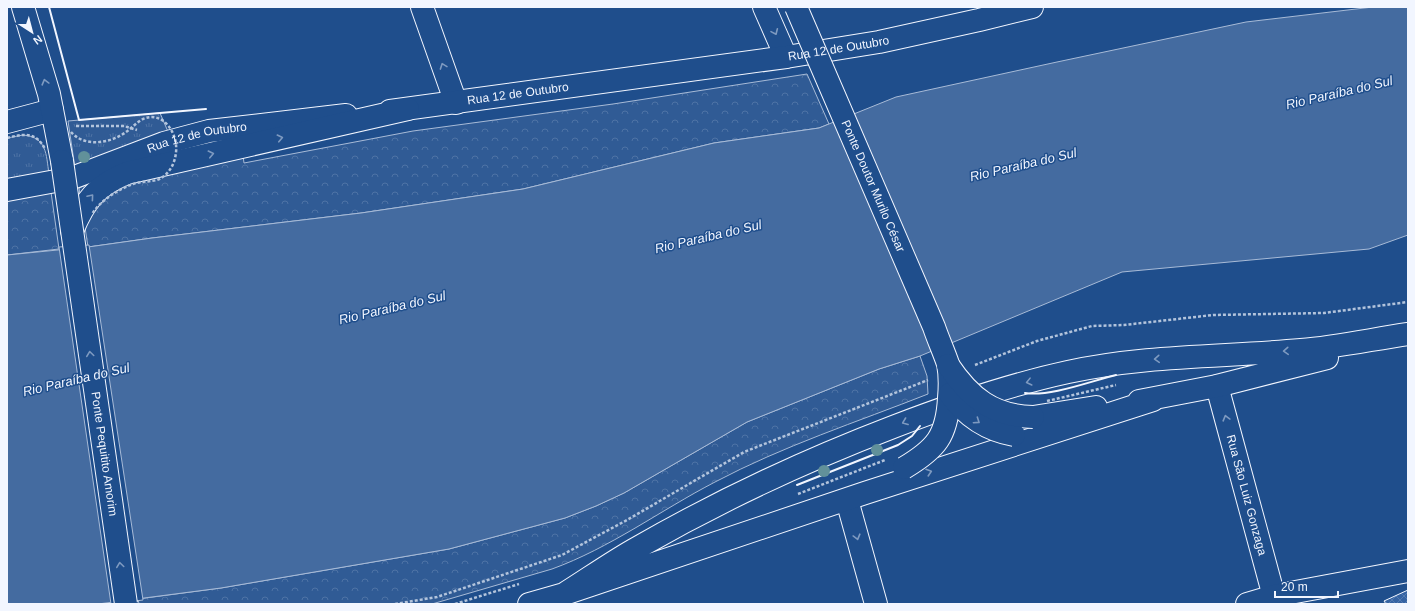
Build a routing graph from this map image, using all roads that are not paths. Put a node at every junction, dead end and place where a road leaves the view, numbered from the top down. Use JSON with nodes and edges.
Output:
{"nodes":[{"id":1,"x":23,"y":7,"type":"edge"},
{"id":2,"x":422,"y":7,"type":"edge"},
{"id":3,"x":764,"y":7,"type":"edge"},
{"id":4,"x":796,"y":7,"type":"edge"},
{"id":5,"x":1032,"y":7,"type":"edge"},
{"id":6,"x":976,"y":14,"type":"edge"},
{"id":7,"x":786,"y":57,"type":"junction"},
{"id":8,"x":456,"y":103,"type":"junction"},
{"id":9,"x":408,"y":109,"type":"junction"},
{"id":10,"x":52,"y":110,"type":"junction"},
{"id":11,"x":7,"y":122,"type":"edge"},
{"id":12,"x":7,"y":190,"type":"edge"},
{"id":13,"x":72,"y":231,"type":"junction"},
{"id":14,"x":1408,"y":334,"type":"edge"},
{"id":15,"x":1408,"y":337,"type":"edge"},
{"id":16,"x":948,"y":365,"type":"junction"},
{"id":17,"x":1217,"y":386,"type":"junction"},
{"id":18,"x":950,"y":394,"type":"junction"},
{"id":19,"x":1153,"y":400,"type":"junction"},
{"id":20,"x":1046,"y":434,"type":"junction"},
{"id":21,"x":856,"y":496,"type":"junction"},
{"id":22,"x":1408,"y":571,"type":"edge"},
{"id":23,"x":564,"y":594,"type":"junction"},
{"id":24,"x":1275,"y":600,"type":"edge"},
{"id":25,"x":126,"y":604,"type":"edge"},
{"id":26,"x":529,"y":604,"type":"edge"},
{"id":27,"x":876,"y":604,"type":"edge"},
{"id":28,"x":1247,"y":604,"type":"edge"}],
"edges":[{"from":10,"to":1,"type":"main road","name":"Ponte Pequitito Amorim","one_way":true},
{"from":8,"to":2,"type":"main road","one_way":true},
{"from":3,"to":7,"type":"main road","one_way":true},
{"from":4,"to":16,"type":"main road","name":"Ponte Doutor Murilo César","bridge":true},
{"from":5,"to":6,"type":"main road","name":"Rua 12 de Outubro"},
{"from":6,"to":7,"type":"main road","name":"Rua 12 de Outubro"},
{"from":7,"to":8,"type":"main road","name":"Rua 12 de Outubro"},
{"from":8,"to":9,"type":"main road","name":"Rua 12 de Outubro"},
{"from":9,"to":12,"type":"main road","name":"Rua 12 de Outubro"},
{"from":13,"to":9,"type":"main road","one_way":true,"bridge":true},
{"from":10,"to":11,"type":"main road"},
{"from":10,"to":13,"type":"main road","name":"Ponte Pequitito Amorim","bridge":true},
{"from":25,"to":13,"type":"main road","name":"Ponte Pequitito Amorim","one_way":true,"bridge":true},
{"from":14,"to":23,"type":"main road","one_way":true},
{"from":15,"to":17,"type":"main road"},
{"from":16,"to":18,"type":"main road","bridge":true},
{"from":16,"to":19,"type":"main road","bridge":true},
{"from":17,"to":19,"type":"main road"},
{"from":24,"to":17,"type":"main road","name":"Rua São Luiz Gonzaga","one_way":true},
{"from":18,"to":20,"type":"main road","one_way":true,"bridge":true},
{"from":18,"to":21,"type":"main road","bridge":true},
{"from":19,"to":20,"type":"main road"},
{"from":21,"to":20,"type":"main road","one_way":true},
{"from":21,"to":23,"type":"main road"},
{"from":21,"to":27,"type":"main road","one_way":true},
{"from":22,"to":24,"type":"main road"},
{"from":23,"to":26,"type":"main road"},
{"from":24,"to":28,"type":"main road"}]}
